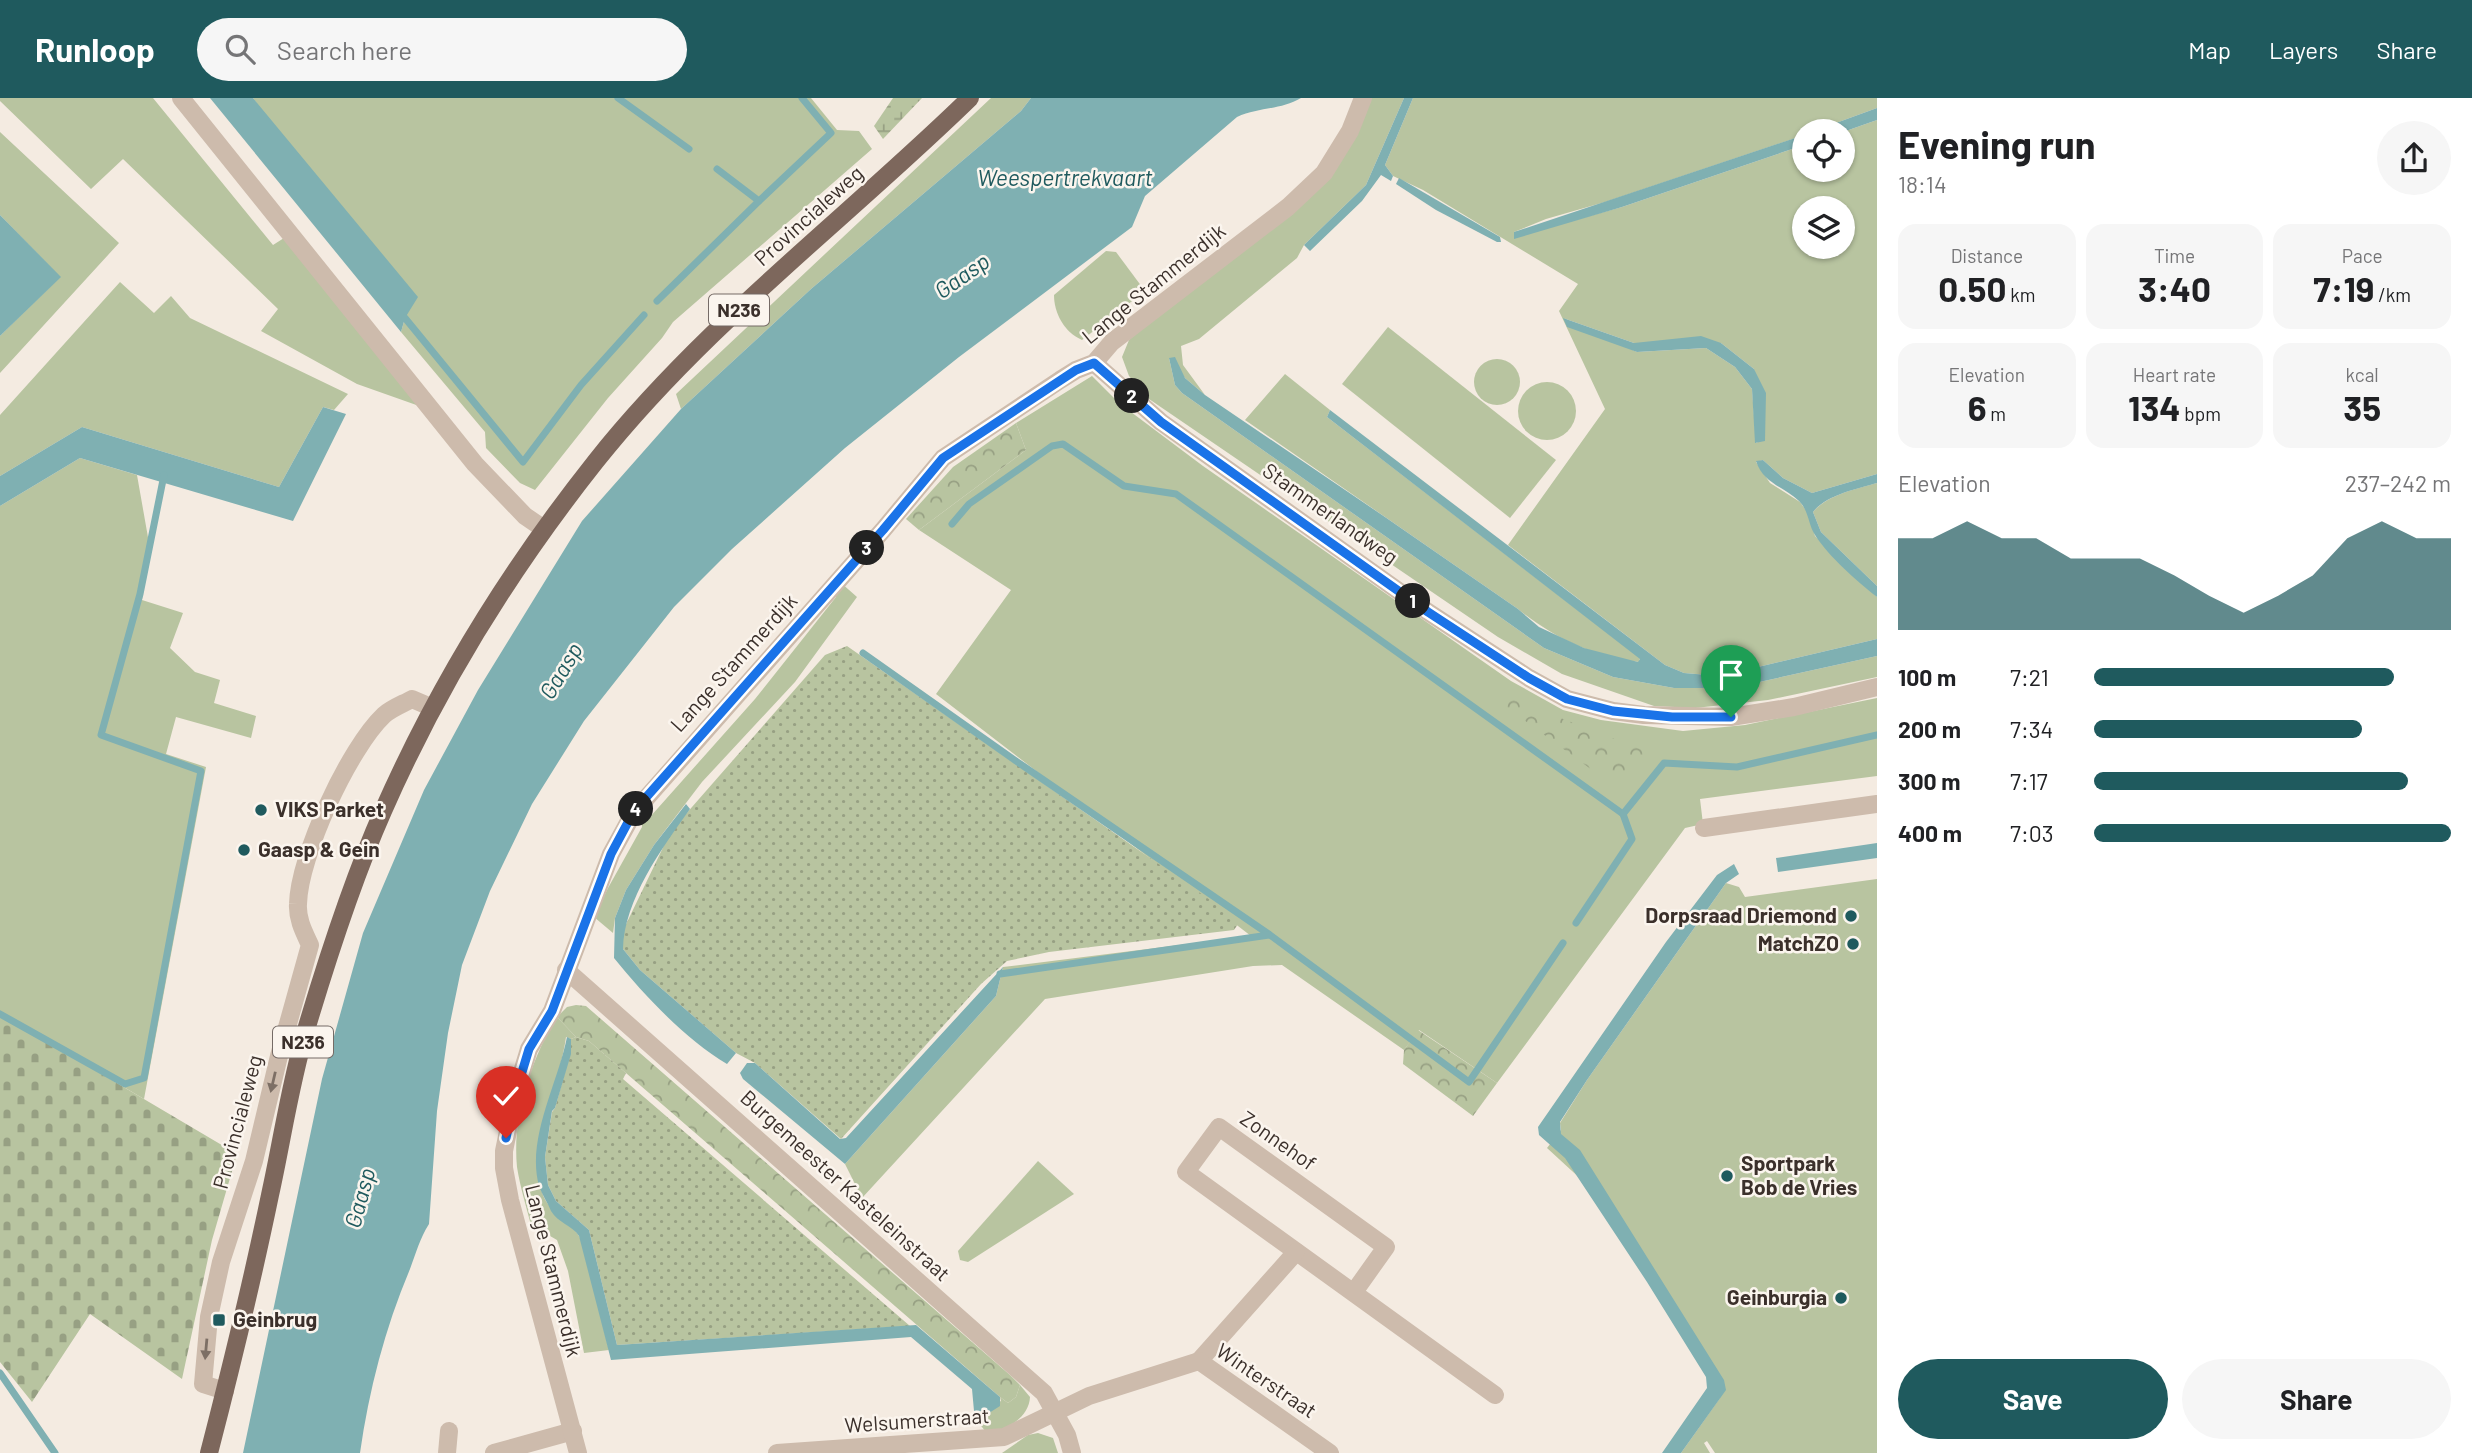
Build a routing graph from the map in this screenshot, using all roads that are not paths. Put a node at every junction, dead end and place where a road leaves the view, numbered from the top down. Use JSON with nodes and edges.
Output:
{"nodes":[{"id":1,"x":181,"y":98,"type":"edge"},
{"id":2,"x":970,"y":98,"type":"edge"},
{"id":3,"x":1363,"y":98,"type":"edge"},
{"id":4,"x":1094,"y":363,"type":"junction"},
{"id":5,"x":544,"y":529,"type":"junction"},
{"id":6,"x":1877,"y":687,"type":"edge"},
{"id":7,"x":433,"y":708,"type":"junction"},
{"id":8,"x":1877,"y":804,"type":"edge"},
{"id":9,"x":1704,"y":828,"type":"dead end"},
{"id":10,"x":566,"y":970,"type":"junction"},
{"id":11,"x":1296,"y":1252,"type":"junction"},
{"id":12,"x":1354,"y":1292,"type":"junction"},
{"id":13,"x":1199,"y":1361,"type":"junction"},
{"id":14,"x":225,"y":1391,"type":"junction"},
{"id":15,"x":1495,"y":1395,"type":"dead end"},
{"id":16,"x":1055,"y":1413,"type":"junction"},
{"id":17,"x":449,"y":1431,"type":"dead end"},
{"id":18,"x":573,"y":1431,"type":"junction"},
{"id":19,"x":984,"y":1447,"type":"edge"},
{"id":20,"x":208,"y":1453,"type":"edge"},
{"id":21,"x":447,"y":1453,"type":"edge"},
{"id":22,"x":494,"y":1453,"type":"edge"},
{"id":23,"x":578,"y":1453,"type":"edge"},
{"id":24,"x":777,"y":1453,"type":"edge"},
{"id":25,"x":1072,"y":1453,"type":"edge"},
{"id":26,"x":1330,"y":1453,"type":"edge"}],
"edges":[{"from":1,"to":5,"type":"street"},
{"from":2,"to":5,"type":"main road","name":"Provincialeweg","number":"N236"},
{"from":3,"to":4,"type":"street","name":"Lange Stammerdijk"},
{"from":4,"to":6,"type":"street","name":"Stammerlandweg"},
{"from":4,"to":10,"type":"street","name":"Lange Stammerdijk"},
{"from":5,"to":7,"type":"main road","name":"Provincialeweg","number":"N236"},
{"from":7,"to":14,"type":"main road","name":"Provincialeweg","number":"N236"},
{"from":7,"to":14,"type":"street","name":"Provincialeweg","one_way":true},
{"from":8,"to":9,"type":"street"},
{"from":10,"to":16,"type":"street","name":"Burgemeester Kasteleinstraat"},
{"from":10,"to":18,"type":"street","name":"Lange Stammerdijk"},
{"from":11,"to":12,"type":"street","name":"Zonnehof"},
{"from":11,"to":12,"type":"street","name":"Zonnehof"},
{"from":11,"to":13,"type":"street"},
{"from":12,"to":15,"type":"street","name":"Zonnehof"},
{"from":13,"to":16,"type":"street","name":"Winterstraat"},
{"from":13,"to":26,"type":"street","name":"Winterstraat"},
{"from":14,"to":20,"type":"main road","name":"Provincialeweg","number":"N236"},
{"from":16,"to":19,"type":"street","name":"Welsumerstraat"},
{"from":16,"to":25,"type":"street","name":"Burgemeester Kasteleinstraat"},
{"from":17,"to":21,"type":"street"},
{"from":18,"to":22,"type":"street"},
{"from":18,"to":23,"type":"street","name":"Lange Stammerdijk"},
{"from":19,"to":24,"type":"street","name":"Welsumerstraat"}]}
